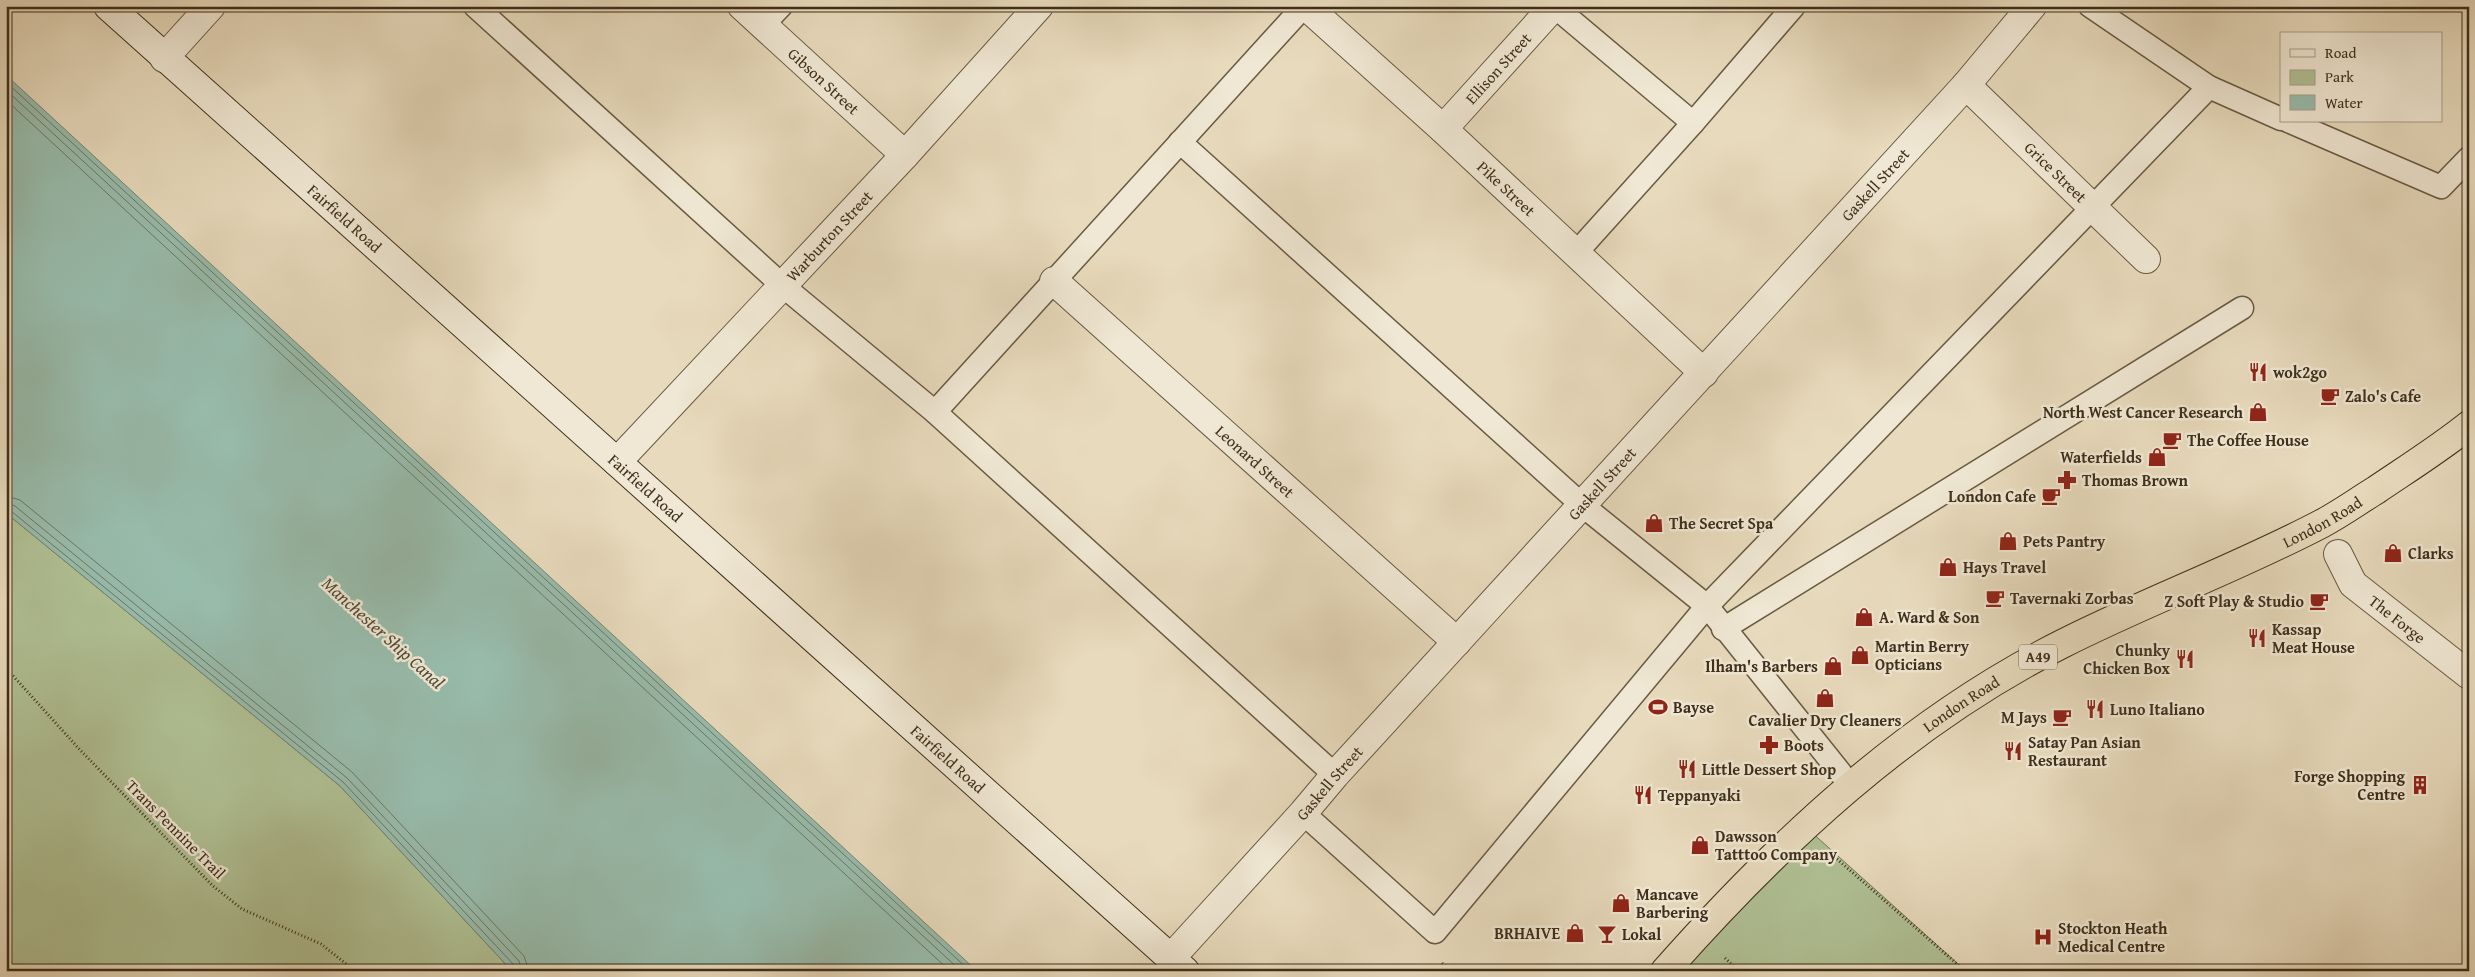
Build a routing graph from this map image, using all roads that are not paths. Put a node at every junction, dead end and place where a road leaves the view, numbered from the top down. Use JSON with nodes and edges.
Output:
{"nodes":[{"id":1,"x":108,"y":6,"type":"edge"},
{"id":2,"x":211,"y":6,"type":"edge"},
{"id":3,"x":475,"y":6,"type":"edge"},
{"id":4,"x":742,"y":6,"type":"edge"},
{"id":5,"x":1039,"y":6,"type":"edge"},
{"id":6,"x":1305,"y":6,"type":"edge"},
{"id":7,"x":1554,"y":6,"type":"edge"},
{"id":8,"x":1794,"y":6,"type":"edge"},
{"id":9,"x":2032,"y":6,"type":"edge"},
{"id":10,"x":2090,"y":6,"type":"edge"},
{"id":11,"x":772,"y":16,"type":"edge"},
{"id":12,"x":164,"y":58,"type":"junction"},
{"id":13,"x":1966,"y":85,"type":"junction"},
{"id":14,"x":2209,"y":88,"type":"junction"},
{"id":15,"x":2280,"y":118,"type":"edge"},
{"id":16,"x":2290,"y":122,"type":"edge"},
{"id":17,"x":1693,"y":123,"type":"junction"},
{"id":18,"x":1443,"y":129,"type":"junction"},
{"id":19,"x":1180,"y":142,"type":"junction"},
{"id":20,"x":905,"y":155,"type":"junction"},
{"id":21,"x":2469,"y":158,"type":"edge"},
{"id":22,"x":2093,"y":206,"type":"junction"},
{"id":23,"x":1575,"y":254,"type":"junction"},
{"id":24,"x":2146,"y":259,"type":"dead end"},
{"id":25,"x":1054,"y":281,"type":"junction"},
{"id":26,"x":783,"y":286,"type":"junction"},
{"id":27,"x":2242,"y":308,"type":"dead end"},
{"id":28,"x":1704,"y":373,"type":"junction"},
{"id":29,"x":935,"y":412,"type":"junction"},
{"id":30,"x":2469,"y":425,"type":"edge"},
{"id":31,"x":617,"y":462,"type":"junction"},
{"id":32,"x":1582,"y":505,"type":"junction"},
{"id":33,"x":2338,"y":554,"type":"dead end"},
{"id":34,"x":1707,"y":606,"type":"junction"},
{"id":35,"x":1723,"y":629,"type":"junction"},
{"id":36,"x":1457,"y":642,"type":"junction"},
{"id":37,"x":2469,"y":675,"type":"edge"},
{"id":38,"x":1334,"y":776,"type":"junction"},
{"id":39,"x":1851,"y":786,"type":"junction"},
{"id":40,"x":1303,"y":813,"type":"junction"},
{"id":41,"x":1178,"y":964,"type":"edge"},
{"id":42,"x":1665,"y":971,"type":"edge"}],
"edges":[{"from":1,"to":12,"type":"street","name":"Fairfield Road"},
{"from":2,"to":12,"type":"street"},
{"from":3,"to":26,"type":"lane"},
{"from":4,"to":11,"type":"street","name":"Gibson Street"},
{"from":5,"to":20,"type":"street","name":"Warburton Street"},
{"from":6,"to":18,"type":"street","name":"Pike Street"},
{"from":6,"to":19,"type":"lane"},
{"from":7,"to":17,"type":"lane"},
{"from":7,"to":18,"type":"street","name":"Ellison Street"},
{"from":8,"to":17,"type":"lane"},
{"from":9,"to":13,"type":"street","name":"Gaskell Street"},
{"from":10,"to":14,"type":"lane"},
{"from":11,"to":20,"type":"street","name":"Gibson Street"},
{"from":12,"to":31,"type":"street","name":"Fairfield Road"},
{"from":13,"to":22,"type":"street","name":"Grice Street"},
{"from":13,"to":28,"type":"street","name":"Gaskell Street"},
{"from":14,"to":15,"type":"lane"},
{"from":14,"to":22,"type":"lane"},
{"from":16,"to":21,"type":"lane"},
{"from":17,"to":23,"type":"lane"},
{"from":18,"to":23,"type":"street","name":"Pike Street"},
{"from":19,"to":25,"type":"lane"},
{"from":19,"to":32,"type":"lane"},
{"from":20,"to":26,"type":"street","name":"Warburton Street"},
{"from":22,"to":24,"type":"street","name":"Grice Street"},
{"from":22,"to":34,"type":"lane"},
{"from":23,"to":28,"type":"street","name":"Pike Street"},
{"from":25,"to":29,"type":"lane"},
{"from":25,"to":36,"type":"street","name":"Leonard Street"},
{"from":26,"to":29,"type":"lane"},
{"from":26,"to":31,"type":"street","name":"Warburton Street"},
{"from":27,"to":35,"type":"lane"},
{"from":28,"to":32,"type":"street","name":"Gaskell Street"},
{"from":29,"to":38,"type":"lane"},
{"from":30,"to":39,"type":"highway","name":"London Road","number":"A49"},
{"from":31,"to":41,"type":"street","name":"Fairfield Road"},
{"from":32,"to":34,"type":"lane"},
{"from":32,"to":36,"type":"street","name":"Gaskell Street"},
{"from":33,"to":37,"type":"street","name":"The Forge"},
{"from":34,"to":35,"type":"lane"},
{"from":34,"to":40,"type":"lane"},
{"from":35,"to":39,"type":"lane"},
{"from":36,"to":38,"type":"street","name":"Gaskell Street"},
{"from":38,"to":40,"type":"street","name":"Gaskell Street"},
{"from":39,"to":42,"type":"highway","name":"London Road","number":"A49"},
{"from":40,"to":41,"type":"street","name":"Gaskell Street"}]}
